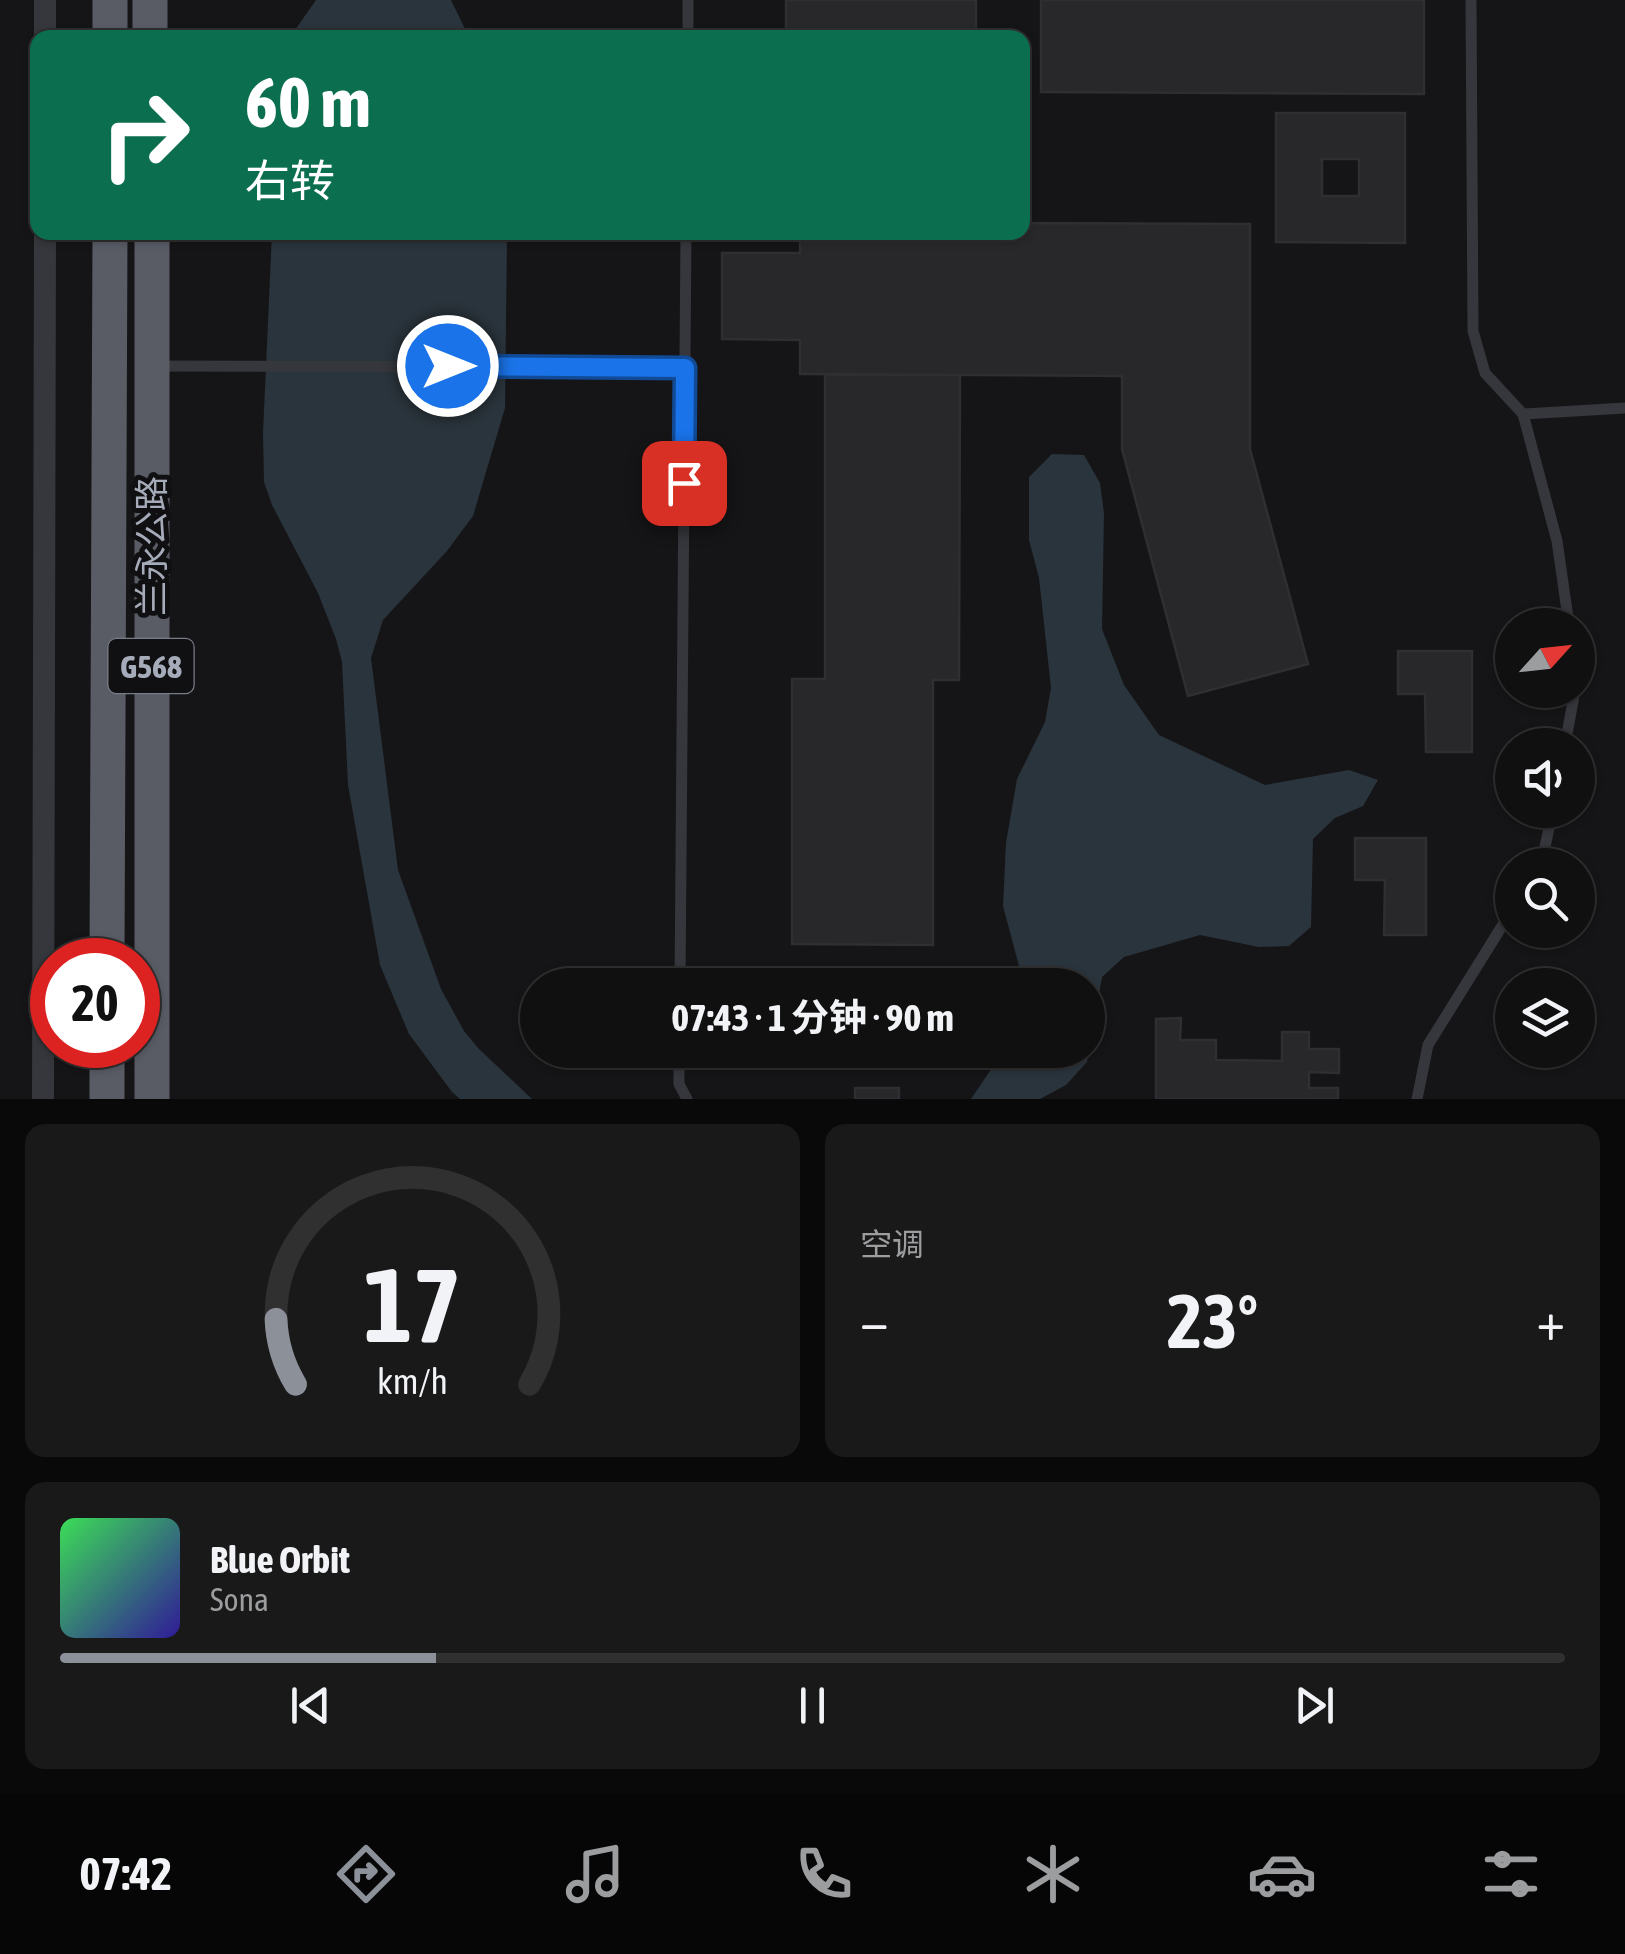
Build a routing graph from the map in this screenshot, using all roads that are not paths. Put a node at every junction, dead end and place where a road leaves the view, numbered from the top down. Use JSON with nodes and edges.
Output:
{"nodes":[{"id":1,"x":46,"y":0,"type":"edge"},
{"id":2,"x":110,"y":0,"type":"edge"},
{"id":3,"x":150,"y":0,"type":"edge"},
{"id":4,"x":688,"y":0,"type":"edge"},
{"id":5,"x":1471,"y":0,"type":"edge"},
{"id":6,"x":46,"y":30,"type":"edge"},
{"id":7,"x":110,"y":30,"type":"edge"},
{"id":8,"x":150,"y":30,"type":"edge"},
{"id":9,"x":688,"y":30,"type":"edge"},
{"id":10,"x":45,"y":240,"type":"edge"},
{"id":11,"x":110,"y":240,"type":"edge"},
{"id":12,"x":152,"y":240,"type":"edge"},
{"id":13,"x":686,"y":240,"type":"edge"},
{"id":14,"x":151,"y":366,"type":"junction"},
{"id":15,"x":685,"y":368,"type":"junction"},
{"id":16,"x":1625,"y":408,"type":"edge"},
{"id":17,"x":1524,"y":414,"type":"junction"},
{"id":18,"x":1567,"y":608,"type":"edge"},
{"id":19,"x":1495,"y":937,"type":"edge"},
{"id":20,"x":107,"y":938,"type":"edge"},
{"id":21,"x":680,"y":968,"type":"edge"},
{"id":22,"x":107,"y":1068,"type":"edge"},
{"id":23,"x":679,"y":1068,"type":"edge"},
{"id":24,"x":42,"y":1099,"type":"edge"},
{"id":25,"x":106,"y":1099,"type":"edge"},
{"id":26,"x":152,"y":1099,"type":"edge"},
{"id":27,"x":687,"y":1099,"type":"edge"},
{"id":28,"x":1417,"y":1099,"type":"edge"}],
"edges":[{"from":1,"to":6,"type":"street"},
{"from":2,"to":7,"type":"highway"},
{"from":3,"to":8,"type":"highway"},
{"from":4,"to":9,"type":"lane"},
{"from":5,"to":17,"type":"lane"},
{"from":10,"to":24,"type":"street"},
{"from":11,"to":20,"type":"highway","name":"兰永公路","number":"G568"},
{"from":12,"to":14,"type":"highway","name":"兰永公路","number":"G568"},
{"from":13,"to":15,"type":"lane"},
{"from":14,"to":15,"type":"lane"},
{"from":14,"to":26,"type":"highway","name":"兰永公路","number":"G568"},
{"from":15,"to":21,"type":"lane"},
{"from":16,"to":17,"type":"lane"},
{"from":17,"to":18,"type":"lane"},
{"from":19,"to":28,"type":"lane"},
{"from":22,"to":25,"type":"highway"},
{"from":23,"to":27,"type":"lane"}]}
